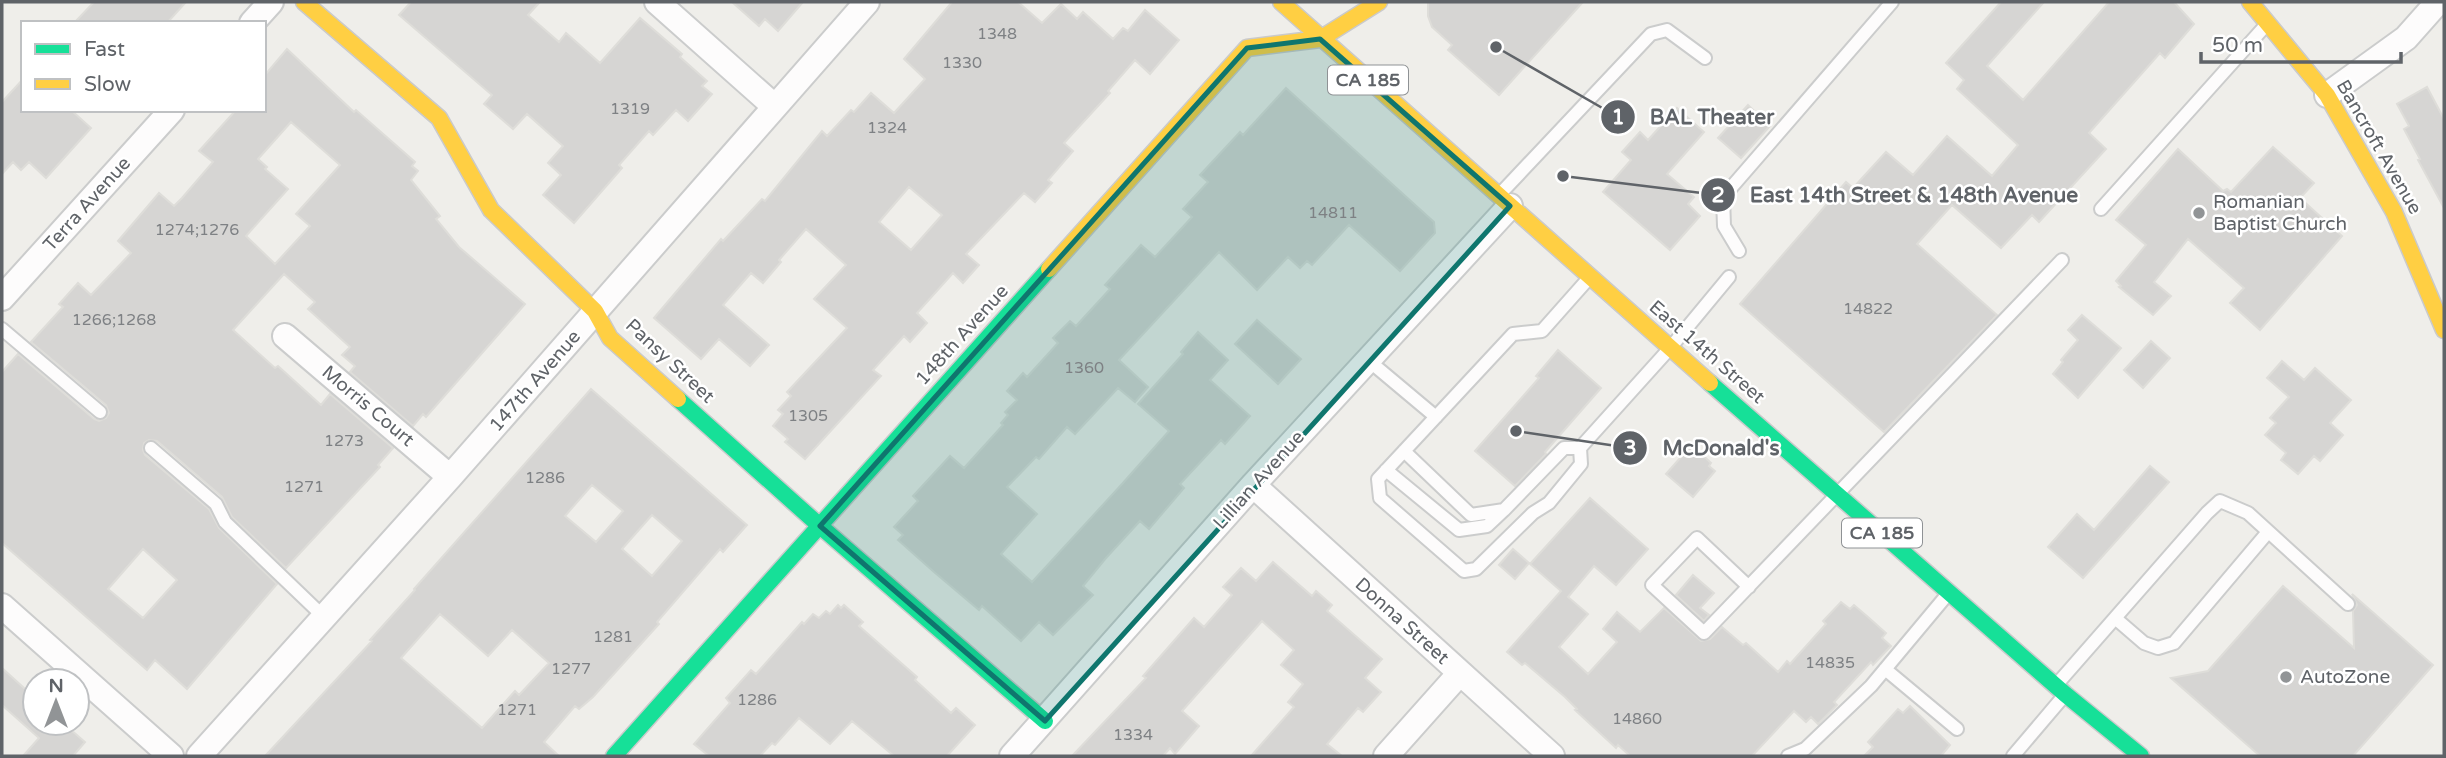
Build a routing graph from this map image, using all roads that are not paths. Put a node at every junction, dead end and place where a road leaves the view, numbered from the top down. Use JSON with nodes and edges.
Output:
{"nodes":[{"id":1,"x":271,"y":2,"type":"edge"},
{"id":2,"x":304,"y":2,"type":"edge"},
{"id":3,"x":657,"y":2,"type":"edge"},
{"id":4,"x":867,"y":2,"type":"edge"},
{"id":5,"x":1281,"y":2,"type":"edge"},
{"id":6,"x":1379,"y":2,"type":"edge"},
{"id":7,"x":1892,"y":2,"type":"edge"},
{"id":8,"x":2250,"y":2,"type":"edge"},
{"id":9,"x":2438,"y":2,"type":"edge"},
{"id":10,"x":254,"y":21,"type":"edge"},
{"id":11,"x":2268,"y":24,"type":"junction"},
{"id":12,"x":1320,"y":39,"type":"junction"},
{"id":13,"x":1705,"y":58,"type":"dead end"},
{"id":14,"x":2327,"y":95,"type":"junction"},
{"id":15,"x":774,"y":106,"type":"junction"},
{"id":16,"x":170,"y":112,"type":"edge"},
{"id":17,"x":1504,"y":201,"type":"junction"},
{"id":18,"x":2101,"y":209,"type":"dead end"},
{"id":19,"x":1739,"y":251,"type":"dead end"},
{"id":20,"x":2062,"y":260,"type":"dead end"},
{"id":21,"x":1729,"y":276,"type":"dead end"},
{"id":22,"x":1591,"y":277,"type":"junction"},
{"id":23,"x":2,"y":298,"type":"edge"},
{"id":24,"x":595,"y":312,"type":"junction"},
{"id":25,"x":2,"y":329,"type":"edge"},
{"id":26,"x":2444,"y":330,"type":"edge"},
{"id":27,"x":285,"y":336,"type":"dead end"},
{"id":28,"x":1671,"y":347,"type":"junction"},
{"id":29,"x":1368,"y":360,"type":"junction"},
{"id":30,"x":100,"y":412,"type":"dead end"},
{"id":31,"x":1436,"y":417,"type":"junction"},
{"id":32,"x":151,"y":448,"type":"dead end"},
{"id":33,"x":1580,"y":448,"type":"junction"},
{"id":34,"x":1404,"y":451,"type":"junction"},
{"id":35,"x":1387,"y":470,"type":"junction"},
{"id":36,"x":450,"y":477,"type":"junction"},
{"id":37,"x":1253,"y":485,"type":"junction"},
{"id":38,"x":1838,"y":496,"type":"junction"},
{"id":39,"x":1504,"y":510,"type":"junction"},
{"id":40,"x":820,"y":526,"type":"junction"},
{"id":41,"x":2268,"y":532,"type":"junction"},
{"id":42,"x":1749,"y":587,"type":"junction"},
{"id":43,"x":1949,"y":592,"type":"junction"},
{"id":44,"x":2348,"y":604,"type":"dead end"},
{"id":45,"x":2,"y":606,"type":"edge"},
{"id":46,"x":324,"y":617,"type":"junction"},
{"id":47,"x":2115,"y":618,"type":"junction"},
{"id":48,"x":1885,"y":669,"type":"junction"},
{"id":49,"x":1460,"y":673,"type":"junction"},
{"id":50,"x":2060,"y":690,"type":"junction"},
{"id":51,"x":1045,"y":720,"type":"junction"},
{"id":52,"x":1957,"y":729,"type":"dead end"},
{"id":53,"x":172,"y":756,"type":"edge"},
{"id":54,"x":199,"y":756,"type":"edge"},
{"id":55,"x":614,"y":756,"type":"edge"},
{"id":56,"x":1012,"y":756,"type":"edge"},
{"id":57,"x":1387,"y":756,"type":"edge"},
{"id":58,"x":1552,"y":756,"type":"edge"},
{"id":59,"x":1788,"y":756,"type":"edge"},
{"id":60,"x":2013,"y":756,"type":"edge"},
{"id":61,"x":2141,"y":756,"type":"edge"}],
"edges":[{"from":1,"to":10,"type":"street"},
{"from":2,"to":24,"type":"street","name":"Pansy Street"},
{"from":3,"to":15,"type":"street"},
{"from":4,"to":15,"type":"street","name":"147th Avenue"},
{"from":5,"to":12,"type":"street","name":"East 14th Street","number":"CA 185"},
{"from":6,"to":12,"type":"street","name":"148th Avenue"},
{"from":7,"to":19,"type":"lane"},
{"from":8,"to":11,"type":"street","name":"Bancroft Avenue"},
{"from":9,"to":14,"type":"street"},
{"from":11,"to":14,"type":"street","name":"Bancroft Avenue"},
{"from":11,"to":18,"type":"lane"},
{"from":12,"to":17,"type":"street","name":"East 14th Street","number":"CA 185"},
{"from":12,"to":40,"type":"street","name":"148th Avenue"},
{"from":13,"to":17,"type":"lane"},
{"from":14,"to":26,"type":"street","name":"Bancroft Avenue"},
{"from":15,"to":24,"type":"street","name":"147th Avenue"},
{"from":16,"to":23,"type":"street","name":"Terra Avenue"},
{"from":17,"to":22,"type":"street","name":"East 14th Street","number":"CA 185"},
{"from":17,"to":29,"type":"street","name":"Lillian Avenue"},
{"from":20,"to":38,"type":"lane"},
{"from":21,"to":28,"type":"lane"},
{"from":22,"to":28,"type":"street","name":"East 14th Street","number":"CA 185"},
{"from":22,"to":31,"type":"lane"},
{"from":24,"to":36,"type":"street","name":"147th Avenue"},
{"from":24,"to":40,"type":"street","name":"Pansy Street"},
{"from":25,"to":30,"type":"lane"},
{"from":27,"to":36,"type":"street","name":"Morris Court"},
{"from":28,"to":33,"type":"lane"},
{"from":28,"to":38,"type":"street","name":"East 14th Street","number":"CA 185"},
{"from":29,"to":31,"type":"lane"},
{"from":29,"to":37,"type":"street","name":"Lillian Avenue"},
{"from":31,"to":34,"type":"lane"},
{"from":32,"to":46,"type":"lane"},
{"from":33,"to":35,"type":"lane"},
{"from":33,"to":39,"type":"lane"},
{"from":34,"to":35,"type":"lane"},
{"from":34,"to":39,"type":"lane"},
{"from":35,"to":39,"type":"lane"},
{"from":36,"to":46,"type":"street","name":"147th Avenue"},
{"from":37,"to":49,"type":"street","name":"Donna Street"},
{"from":37,"to":51,"type":"street","name":"Lillian Avenue"},
{"from":38,"to":42,"type":"lane"},
{"from":38,"to":43,"type":"street","name":"East 14th Street","number":"CA 185"},
{"from":40,"to":51,"type":"street","name":"Pansy Street"},
{"from":40,"to":55,"type":"street","name":"148th Avenue"},
{"from":41,"to":44,"type":"lane"},
{"from":41,"to":47,"type":"lane"},
{"from":41,"to":47,"type":"lane"},
{"from":42,"to":42,"type":"lane"},
{"from":43,"to":48,"type":"lane"},
{"from":43,"to":50,"type":"street","name":"East 14th Street","number":"CA 185"},
{"from":45,"to":53,"type":"street"},
{"from":46,"to":54,"type":"street","name":"147th Avenue"},
{"from":47,"to":50,"type":"lane"},
{"from":48,"to":52,"type":"lane"},
{"from":48,"to":59,"type":"lane"},
{"from":49,"to":57,"type":"street"},
{"from":49,"to":58,"type":"street","name":"Donna Street"},
{"from":50,"to":60,"type":"lane"},
{"from":50,"to":61,"type":"street","name":"East 14th Street","number":"CA 185"},
{"from":51,"to":56,"type":"street","name":"Lillian Avenue"}]}
